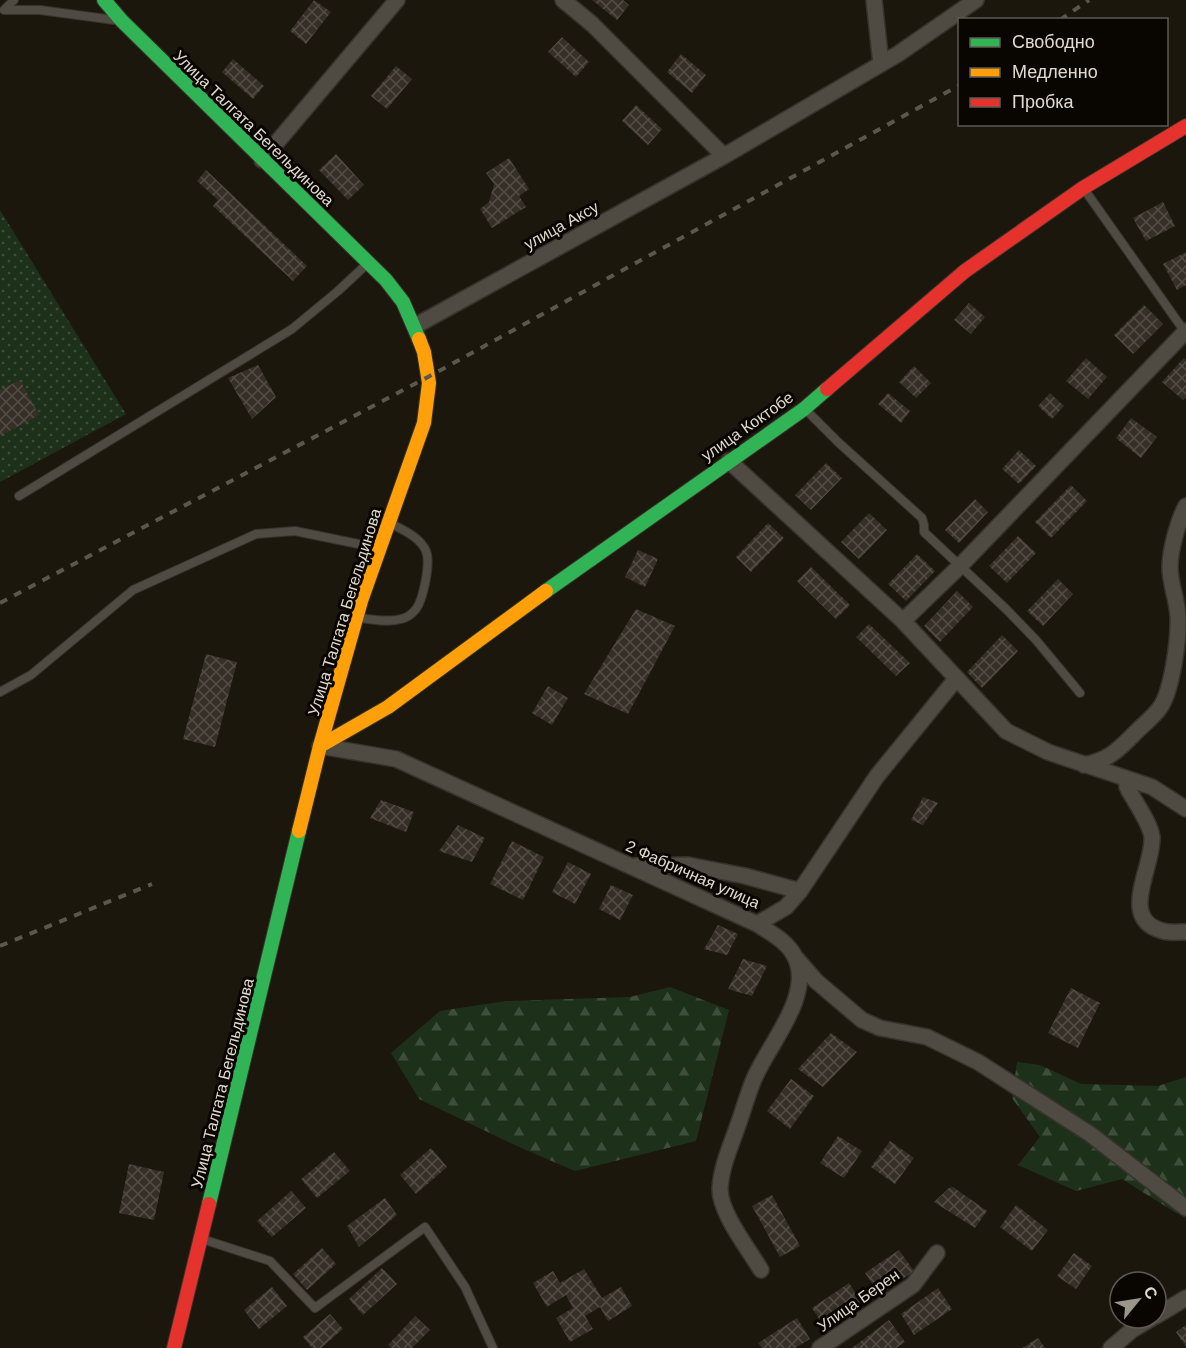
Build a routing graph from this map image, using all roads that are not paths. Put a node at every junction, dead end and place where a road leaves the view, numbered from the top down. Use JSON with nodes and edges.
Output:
{"nodes":[{"id":1,"x":14,"y":0,"type":"edge"},
{"id":2,"x":104,"y":0,"type":"edge"},
{"id":3,"x":563,"y":0,"type":"edge"},
{"id":4,"x":874,"y":0,"type":"edge"},
{"id":5,"x":976,"y":0,"type":"edge"},
{"id":6,"x":390,"y":3,"type":"edge"},
{"id":7,"x":2,"y":10,"type":"edge"},
{"id":8,"x":122,"y":21,"type":"junction"},
{"id":9,"x":881,"y":64,"type":"junction"},
{"id":10,"x":1186,"y":126,"type":"edge"},
{"id":11,"x":724,"y":156,"type":"junction"},
{"id":12,"x":261,"y":160,"type":"junction"},
{"id":13,"x":1083,"y":188,"type":"junction"},
{"id":14,"x":368,"y":263,"type":"junction"},
{"id":15,"x":415,"y":326,"type":"junction"},
{"id":16,"x":1186,"y":331,"type":"edge"},
{"id":17,"x":804,"y":409,"type":"junction"},
{"id":18,"x":729,"y":460,"type":"junction"},
{"id":19,"x":19,"y":496,"type":"dead end"},
{"id":20,"x":1186,"y":506,"type":"edge"},
{"id":21,"x":389,"y":522,"type":"junction"},
{"id":22,"x":380,"y":548,"type":"junction"},
{"id":23,"x":960,"y":566,"type":"junction"},
{"id":24,"x":356,"y":618,"type":"junction"},
{"id":25,"x":903,"y":621,"type":"junction"},
{"id":26,"x":956,"y":679,"type":"junction"},
{"id":27,"x":0,"y":692,"type":"edge"},
{"id":28,"x":1080,"y":693,"type":"dead end"},
{"id":29,"x":320,"y":746,"type":"junction"},
{"id":30,"x":1084,"y":765,"type":"junction"},
{"id":31,"x":1127,"y":780,"type":"junction"},
{"id":32,"x":1186,"y":809,"type":"edge"},
{"id":33,"x":628,"y":866,"type":"junction"},
{"id":34,"x":800,"y":891,"type":"junction"},
{"id":35,"x":757,"y":924,"type":"junction"},
{"id":36,"x":1186,"y":932,"type":"edge"},
{"id":37,"x":795,"y":957,"type":"junction"},
{"id":38,"x":1186,"y":1208,"type":"edge"},
{"id":39,"x":201,"y":1239,"type":"junction"},
{"id":40,"x":937,"y":1253,"type":"dead end"},
{"id":41,"x":761,"y":1270,"type":"dead end"},
{"id":42,"x":1186,"y":1298,"type":"edge"},
{"id":43,"x":1168,"y":1309,"type":"edge"},
{"id":44,"x":1132,"y":1330,"type":"edge"},
{"id":45,"x":174,"y":1348,"type":"edge"},
{"id":46,"x":493,"y":1348,"type":"edge"},
{"id":47,"x":820,"y":1348,"type":"edge"},
{"id":48,"x":1110,"y":1348,"type":"edge"}],
"edges":[{"from":1,"to":7,"type":"lane"},
{"from":2,"to":8,"type":"street","name":"Улица Талгата Бегельдинова"},
{"from":3,"to":11,"type":"street"},
{"from":4,"to":9,"type":"street"},
{"from":5,"to":9,"type":"street","name":"улица Аксу"},
{"from":6,"to":12,"type":"street"},
{"from":7,"to":8,"type":"lane"},
{"from":8,"to":12,"type":"street","name":"Улица Талгата Бегельдинова"},
{"from":9,"to":11,"type":"street","name":"улица Аксу"},
{"from":10,"to":13,"type":"street","name":"улица Коктобе"},
{"from":11,"to":15,"type":"street","name":"улица Аксу"},
{"from":12,"to":14,"type":"street","name":"Улица Талгата Бегельдинова"},
{"from":13,"to":16,"type":"lane"},
{"from":13,"to":17,"type":"street","name":"улица Коктобе"},
{"from":14,"to":15,"type":"street","name":"Улица Талгата Бегельдинова"},
{"from":14,"to":19,"type":"lane"},
{"from":15,"to":21,"type":"street","name":"Улица Талгата Бегельдинова"},
{"from":16,"to":23,"type":"street"},
{"from":17,"to":18,"type":"street","name":"улица Коктобе"},
{"from":17,"to":23,"type":"lane"},
{"from":18,"to":25,"type":"street"},
{"from":18,"to":29,"type":"street","name":"улица Коктобе"},
{"from":20,"to":30,"type":"street"},
{"from":21,"to":22,"type":"street","name":"Улица Талгата Бегельдинова"},
{"from":21,"to":24,"type":"lane"},
{"from":22,"to":24,"type":"street","name":"Улица Талгата Бегельдинова"},
{"from":22,"to":27,"type":"lane"},
{"from":23,"to":25,"type":"street"},
{"from":23,"to":28,"type":"lane"},
{"from":24,"to":29,"type":"street","name":"Улица Талгата Бегельдинова"},
{"from":25,"to":26,"type":"street"},
{"from":26,"to":30,"type":"street"},
{"from":26,"to":34,"type":"street","name":"2 Фабричная улица"},
{"from":29,"to":33,"type":"street","name":"2 Фабричная улица"},
{"from":29,"to":39,"type":"street","name":"Улица Талгата Бегельдинова"},
{"from":30,"to":31,"type":"street"},
{"from":31,"to":32,"type":"street"},
{"from":31,"to":36,"type":"street"},
{"from":33,"to":34,"type":"street"},
{"from":33,"to":35,"type":"street","name":"2 Фабричная улица"},
{"from":34,"to":35,"type":"street","name":"2 Фабричная улица"},
{"from":35,"to":37,"type":"street"},
{"from":37,"to":38,"type":"street"},
{"from":37,"to":41,"type":"street"},
{"from":39,"to":45,"type":"street","name":"Улица Талгата Бегельдинова"},
{"from":39,"to":46,"type":"lane"},
{"from":40,"to":47,"type":"street","name":"Улица Берен"},
{"from":42,"to":43,"type":"street"},
{"from":44,"to":48,"type":"street"}]}
